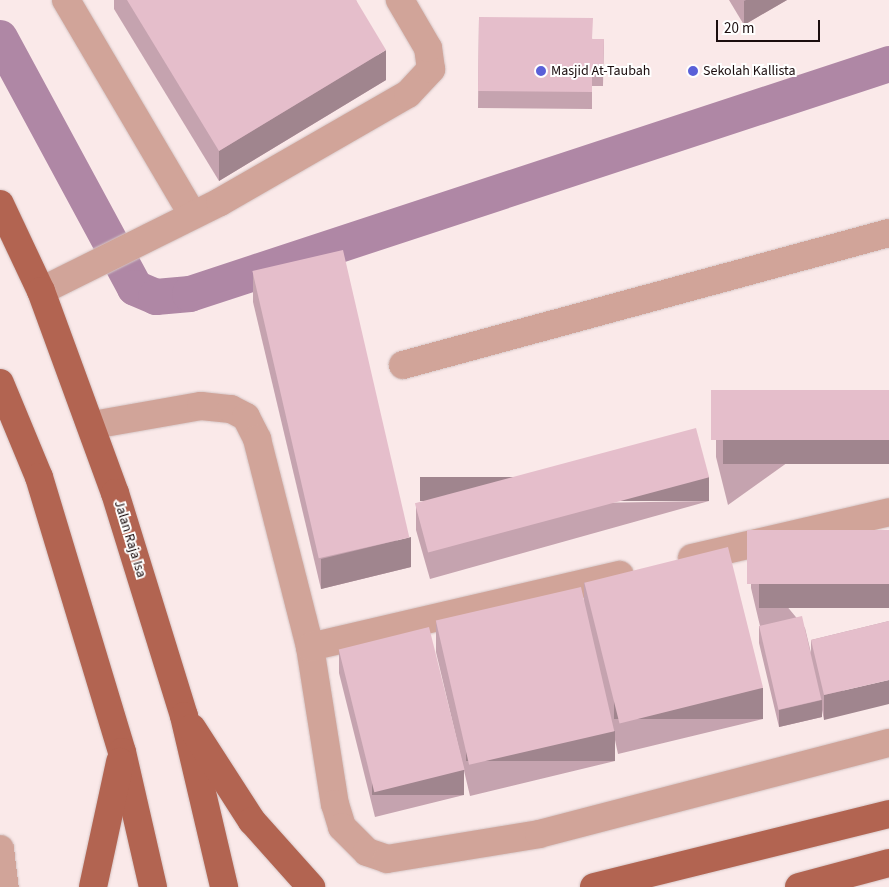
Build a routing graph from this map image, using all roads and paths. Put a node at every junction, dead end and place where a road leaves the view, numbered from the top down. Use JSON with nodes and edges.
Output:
{"nodes":[{"id":1,"x":400,"y":0,"type":"edge"},
{"id":2,"x":69,"y":1,"type":"edge"},
{"id":3,"x":0,"y":204,"type":"edge"},
{"id":4,"x":192,"y":214,"type":"junction"},
{"id":5,"x":889,"y":233,"type":"edge"},
{"id":6,"x":40,"y":291,"type":"junction"},
{"id":7,"x":403,"y":365,"type":"dead end"},
{"id":8,"x":0,"y":383,"type":"edge"},
{"id":9,"x":93,"y":425,"type":"junction"},
{"id":10,"x":889,"y":512,"type":"edge"},
{"id":11,"x":310,"y":647,"type":"junction"},
{"id":12,"x":184,"y":716,"type":"junction"},
{"id":13,"x":889,"y":743,"type":"edge"},
{"id":14,"x":122,"y":752,"type":"junction"},
{"id":15,"x":889,"y":814,"type":"edge"},
{"id":16,"x":0,"y":849,"type":"edge"},
{"id":17,"x":889,"y":863,"type":"edge"},
{"id":18,"x":5,"y":887,"type":"edge"},
{"id":19,"x":93,"y":887,"type":"edge"},
{"id":20,"x":153,"y":887,"type":"edge"},
{"id":21,"x":224,"y":887,"type":"edge"},
{"id":22,"x":311,"y":887,"type":"edge"},
{"id":23,"x":594,"y":887,"type":"edge"},
{"id":24,"x":799,"y":887,"type":"edge"}],
"edges":[{"from":1,"to":4,"type":"street"},
{"from":2,"to":4,"type":"street"},
{"from":3,"to":6,"type":"main road","name":"Jalan Raja Isa"},
{"from":4,"to":6,"type":"street"},
{"from":5,"to":7,"type":"street"},
{"from":6,"to":9,"type":"main road","name":"Jalan Raja Isa"},
{"from":8,"to":14,"type":"main road"},
{"from":9,"to":11,"type":"street"},
{"from":9,"to":12,"type":"main road","name":"Jalan Raja Isa"},
{"from":10,"to":11,"type":"street"},
{"from":11,"to":13,"type":"street"},
{"from":12,"to":21,"type":"main road","name":"Jalan Raja Isa"},
{"from":12,"to":22,"type":"main road"},
{"from":14,"to":19,"type":"main road"},
{"from":14,"to":20,"type":"main road"},
{"from":15,"to":23,"type":"main road"},
{"from":16,"to":18,"type":"street"},
{"from":17,"to":24,"type":"main road"}]}
